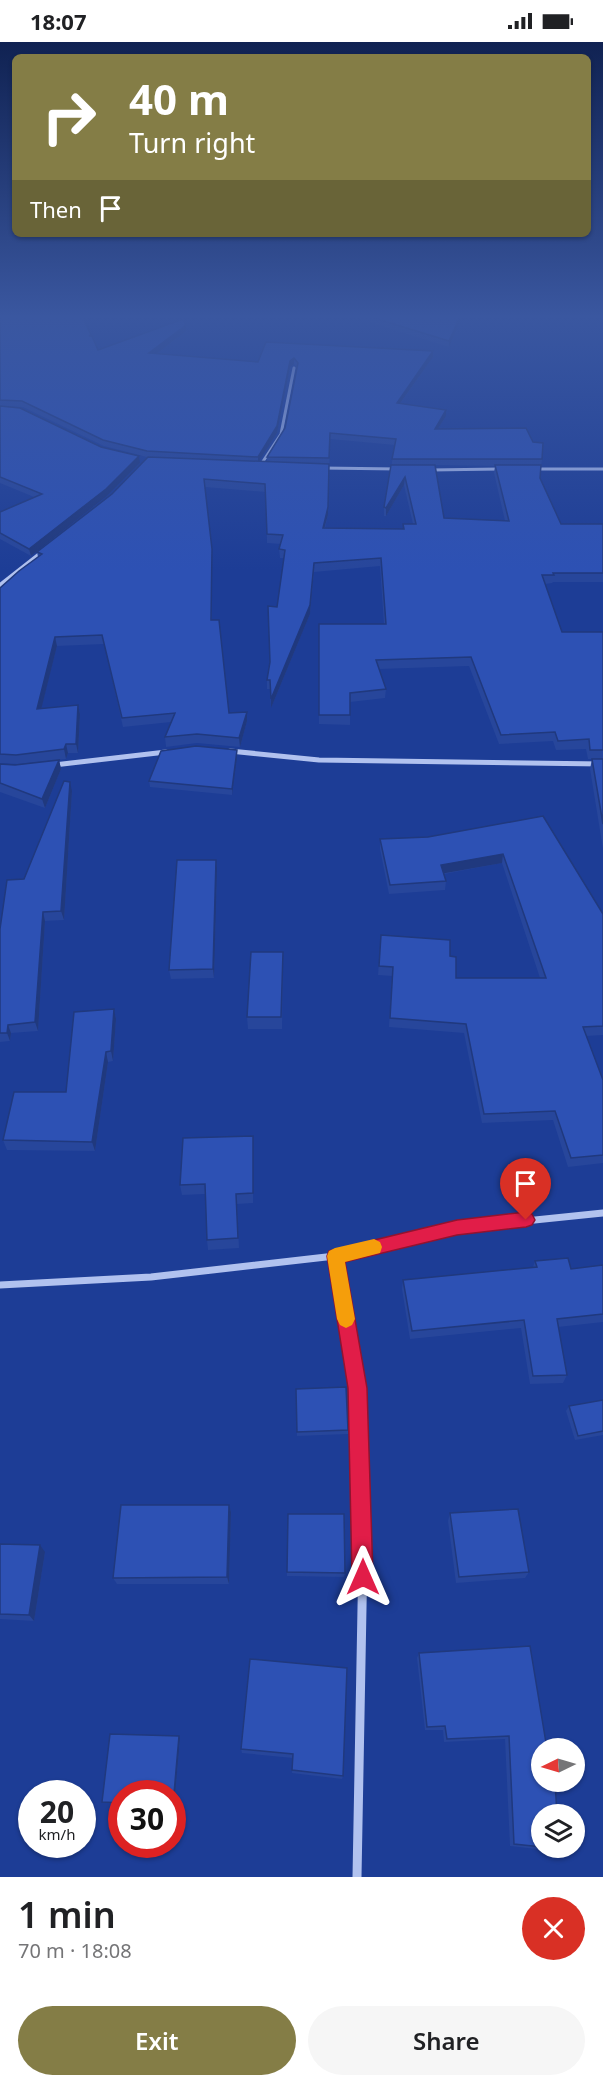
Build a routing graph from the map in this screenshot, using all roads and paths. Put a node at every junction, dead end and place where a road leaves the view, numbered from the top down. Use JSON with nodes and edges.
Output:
{"nodes":[{"id":1,"x":288,"y":400,"type":"edge"},
{"id":2,"x":248,"y":466,"type":"edge"},
{"id":3,"x":260,"y":467,"type":"junction"},
{"id":4,"x":271,"y":467,"type":"edge"},
{"id":5,"x":315,"y":468,"type":"edge"},
{"id":6,"x":404,"y":469,"type":"edge"},
{"id":7,"x":534,"y":469,"type":"edge"},
{"id":8,"x":603,"y":469,"type":"edge"},
{"id":9,"x":426,"y":470,"type":"edge"},
{"id":10,"x":502,"y":470,"type":"edge"},
{"id":11,"x":46,"y":549,"type":"edge"},
{"id":12,"x":0,"y":585,"type":"edge"},
{"id":13,"x":219,"y":750,"type":"edge"},
{"id":14,"x":174,"y":751,"type":"edge"},
{"id":15,"x":51,"y":765,"type":"edge"},
{"id":16,"x":603,"y":765,"type":"edge"},
{"id":17,"x":603,"y":1213,"type":"edge"},
{"id":18,"x":335,"y":1256,"type":"junction"},
{"id":19,"x":0,"y":1285,"type":"edge"},
{"id":20,"x":357,"y":1877,"type":"edge"}],
"edges":[{"from":1,"to":3,"type":"street"},
{"from":2,"to":3,"type":"street"},
{"from":3,"to":4,"type":"street"},
{"from":5,"to":6,"type":"street"},
{"from":7,"to":8,"type":"street"},
{"from":9,"to":10,"type":"street"},
{"from":11,"to":12,"type":"street"},
{"from":13,"to":16,"type":"street"},
{"from":14,"to":15,"type":"street"},
{"from":17,"to":18,"type":"street"},
{"from":18,"to":19,"type":"street"},
{"from":18,"to":20,"type":"street"}]}
